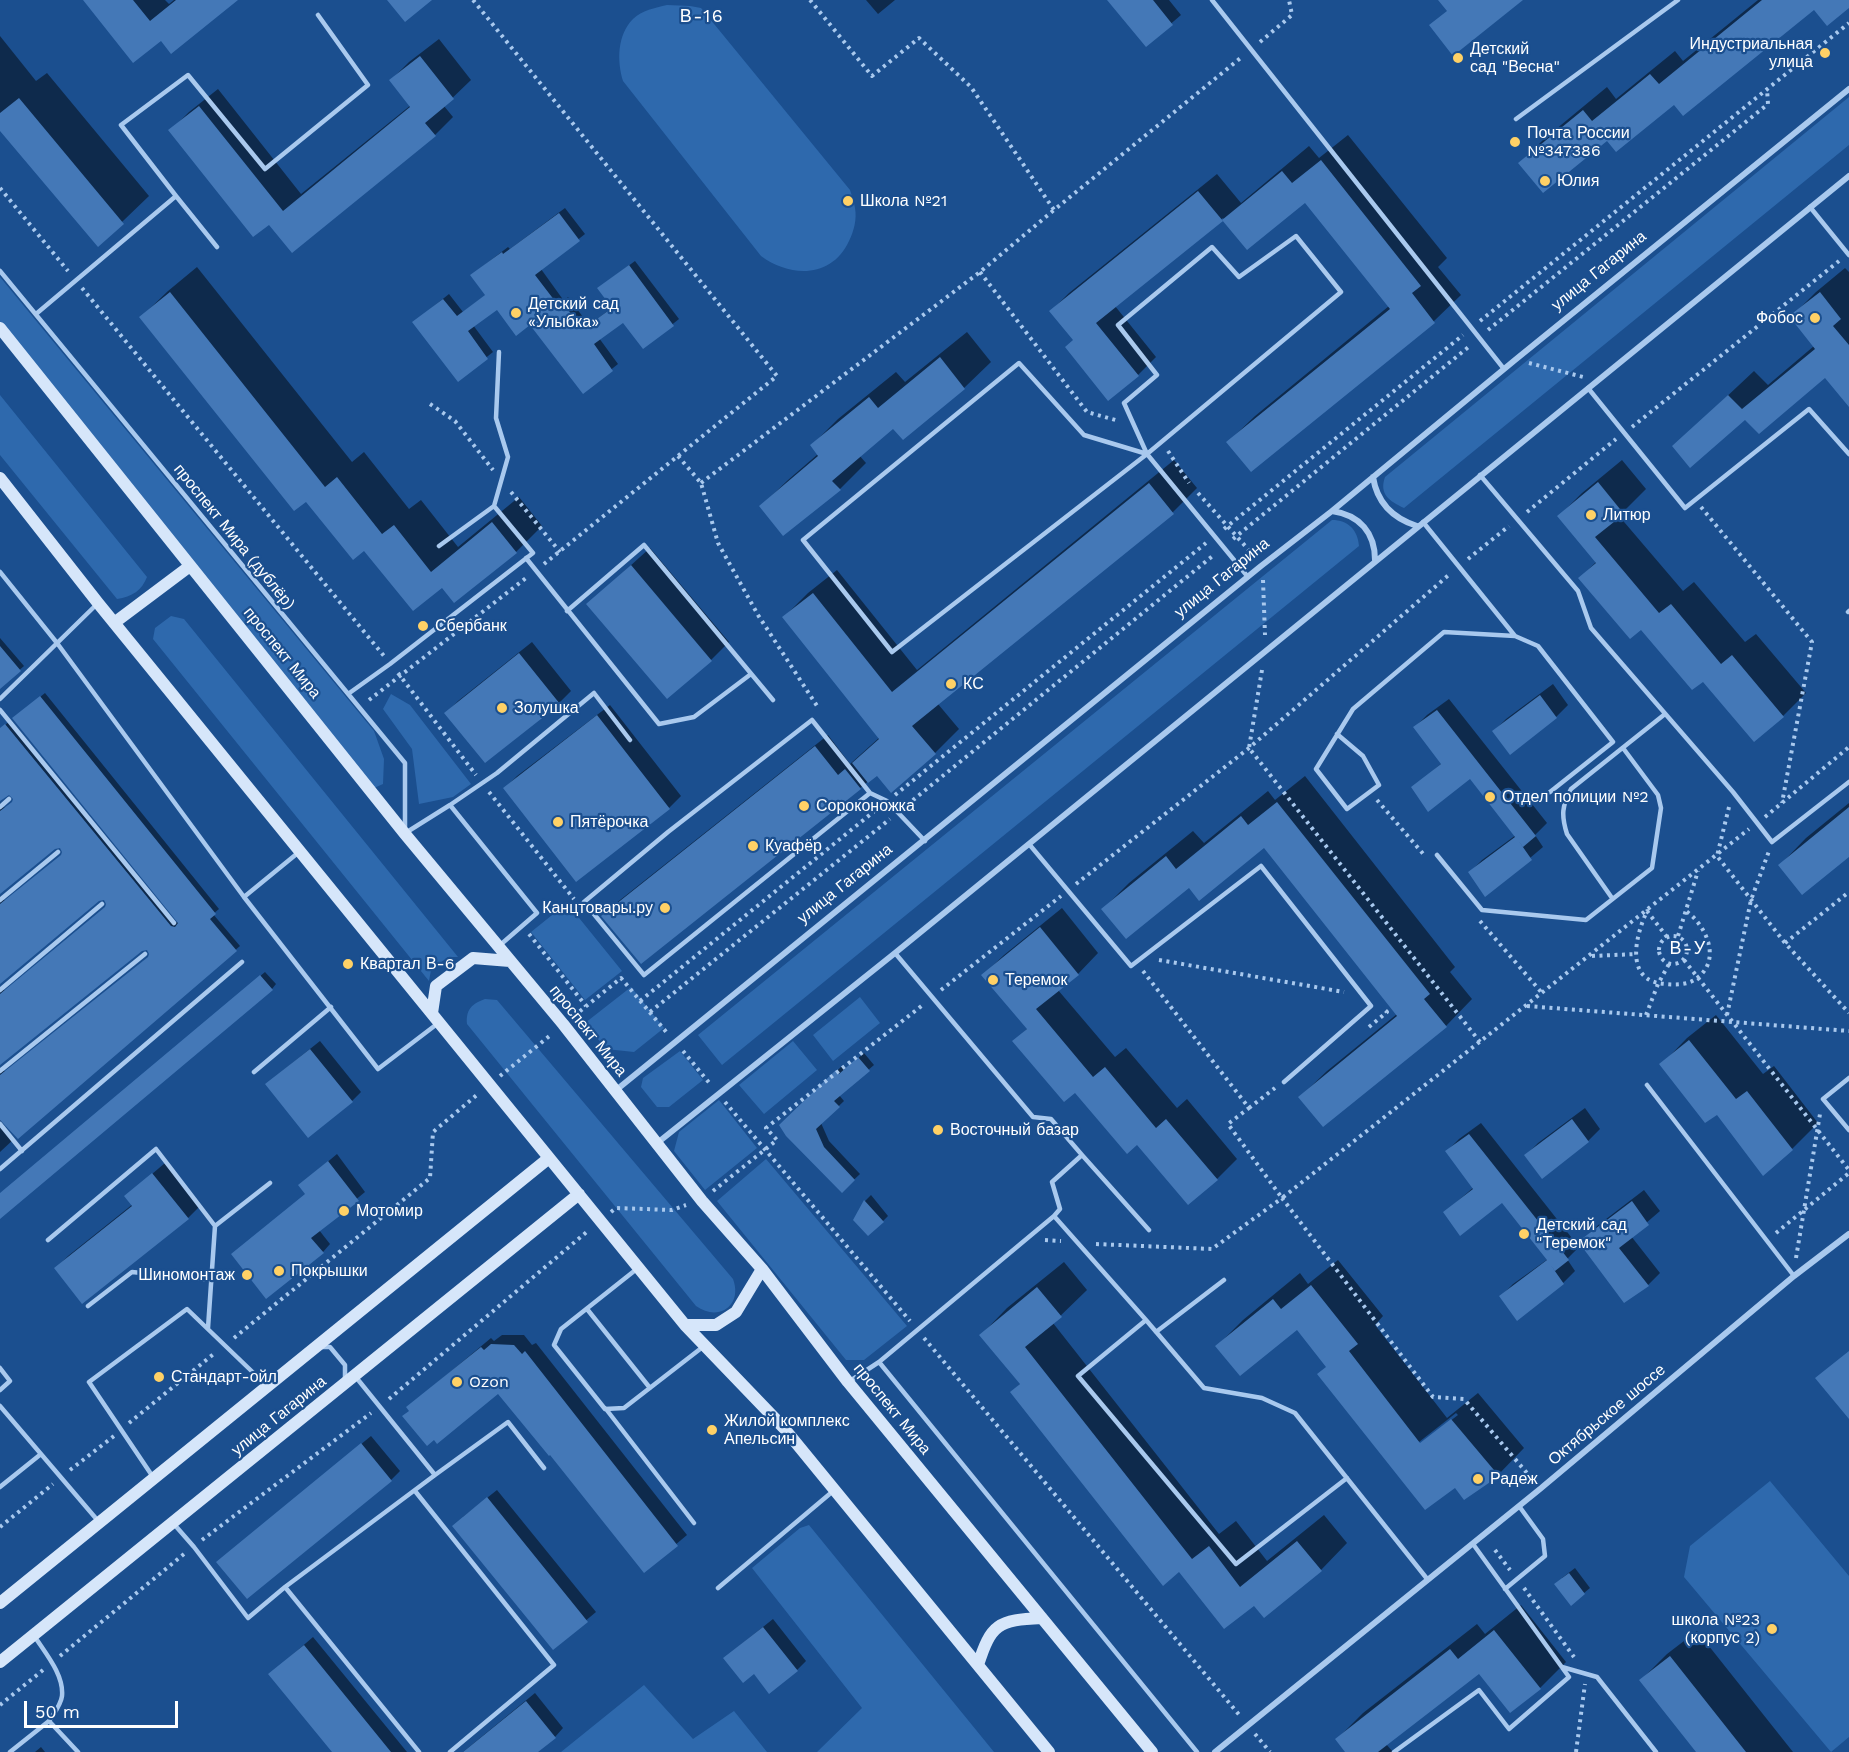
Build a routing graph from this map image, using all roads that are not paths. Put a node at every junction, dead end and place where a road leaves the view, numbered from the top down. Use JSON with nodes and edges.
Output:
{"nodes":[{"id":1,"x":1212,"y":0,"type":"edge"},
{"id":2,"x":1678,"y":0,"type":"edge"},
{"id":3,"x":318,"y":15,"type":"dead end"},
{"id":4,"x":1849,"y":89,"type":"edge"},
{"id":5,"x":1516,"y":119,"type":"dead end"},
{"id":6,"x":1849,"y":176,"type":"edge"},
{"id":7,"x":176,"y":196,"type":"junction"},
{"id":8,"x":1810,"y":207,"type":"junction"},
{"id":9,"x":218,"y":247,"type":"dead end"},
{"id":10,"x":1849,"y":255,"type":"edge"},
{"id":11,"x":0,"y":271,"type":"edge"},
{"id":12,"x":36,"y":314,"type":"junction"},
{"id":13,"x":0,"y":328,"type":"edge"},
{"id":14,"x":499,"y":352,"type":"dead end"},
{"id":15,"x":1504,"y":369,"type":"junction"},
{"id":16,"x":1588,"y":388,"type":"junction"},
{"id":17,"x":1147,"y":454,"type":"junction"},
{"id":18,"x":1849,"y":454,"type":"edge"},
{"id":19,"x":1480,"y":475,"type":"junction"},
{"id":20,"x":1373,"y":477,"type":"junction"},
{"id":21,"x":0,"y":478,"type":"edge"},
{"id":22,"x":494,"y":506,"type":"junction"},
{"id":23,"x":1332,"y":511,"type":"junction"},
{"id":24,"x":1420,"y":524,"type":"junction"},
{"id":25,"x":439,"y":546,"type":"dead end"},
{"id":26,"x":526,"y":558,"type":"junction"},
{"id":27,"x":1375,"y":560,"type":"junction"},
{"id":28,"x":190,"y":566,"type":"junction"},
{"id":29,"x":0,"y":572,"type":"edge"},
{"id":30,"x":1248,"y":577,"type":"junction"},
{"id":31,"x":98,"y":603,"type":"junction"},
{"id":32,"x":567,"y":610,"type":"junction"},
{"id":33,"x":114,"y":622,"type":"junction"},
{"id":34,"x":1515,"y":636,"type":"junction"},
{"id":35,"x":57,"y":643,"type":"junction"},
{"id":36,"x":751,"y":674,"type":"junction"},
{"id":37,"x":348,"y":694,"type":"junction"},
{"id":38,"x":0,"y":699,"type":"edge"},
{"id":39,"x":773,"y":700,"type":"dead end"},
{"id":40,"x":0,"y":711,"type":"edge"},
{"id":41,"x":1665,"y":714,"type":"junction"},
{"id":42,"x":1337,"y":734,"type":"junction"},
{"id":43,"x":630,"y":740,"type":"dead end"},
{"id":44,"x":1623,"y":748,"type":"junction"},
{"id":45,"x":1849,"y":782,"type":"edge"},
{"id":46,"x":1550,"y":792,"type":"dead end"},
{"id":47,"x":870,"y":793,"type":"junction"},
{"id":48,"x":9,"y":800,"type":"dead end"},
{"id":49,"x":450,"y":805,"type":"junction"},
{"id":50,"x":0,"y":807,"type":"edge"},
{"id":51,"x":405,"y":834,"type":"junction"},
{"id":52,"x":925,"y":841,"type":"junction"},
{"id":53,"x":1029,"y":844,"type":"junction"},
{"id":54,"x":58,"y":852,"type":"dead end"},
{"id":55,"x":299,"y":852,"type":"junction"},
{"id":56,"x":1437,"y":855,"type":"dead end"},
{"id":57,"x":244,"y":897,"type":"junction"},
{"id":58,"x":1612,"y":898,"type":"junction"},
{"id":59,"x":0,"y":900,"type":"edge"},
{"id":60,"x":102,"y":904,"type":"dead end"},
{"id":61,"x":174,"y":923,"type":"dead end"},
{"id":62,"x":498,"y":947,"type":"junction"},
{"id":63,"x":895,"y":953,"type":"junction"},
{"id":64,"x":145,"y":954,"type":"dead end"},
{"id":65,"x":510,"y":961,"type":"junction"},
{"id":66,"x":242,"y":962,"type":"dead end"},
{"id":67,"x":0,"y":990,"type":"edge"},
{"id":68,"x":331,"y":1007,"type":"junction"},
{"id":69,"x":435,"y":1017,"type":"junction"},
{"id":70,"x":0,"y":1071,"type":"edge"},
{"id":71,"x":254,"y":1072,"type":"dead end"},
{"id":72,"x":1849,"y":1078,"type":"edge"},
{"id":73,"x":1284,"y":1082,"type":"road end"},
{"id":74,"x":1647,"y":1085,"type":"dead end"},
{"id":75,"x":615,"y":1091,"type":"junction"},
{"id":76,"x":0,"y":1124,"type":"edge"},
{"id":77,"x":1849,"y":1130,"type":"edge"},
{"id":78,"x":656,"y":1144,"type":"junction"},
{"id":79,"x":22,"y":1151,"type":"junction"},
{"id":80,"x":1082,"y":1155,"type":"junction"},
{"id":81,"x":549,"y":1158,"type":"junction"},
{"id":82,"x":0,"y":1169,"type":"edge"},
{"id":83,"x":270,"y":1183,"type":"dead end"},
{"id":84,"x":579,"y":1194,"type":"junction"},
{"id":85,"x":1054,"y":1216,"type":"junction"},
{"id":86,"x":215,"y":1226,"type":"junction"},
{"id":87,"x":1149,"y":1230,"type":"dead end"},
{"id":88,"x":1849,"y":1234,"type":"edge"},
{"id":89,"x":48,"y":1240,"type":"dead end"},
{"id":90,"x":638,"y":1268,"type":"junction"},
{"id":91,"x":762,"y":1269,"type":"junction"},
{"id":92,"x":1794,"y":1276,"type":"junction"},
{"id":93,"x":211,"y":1280,"type":"junction"},
{"id":94,"x":1224,"y":1280,"type":"dead end"},
{"id":95,"x":88,"y":1306,"type":"dead end"},
{"id":96,"x":587,"y":1309,"type":"junction"},
{"id":97,"x":1146,"y":1320,"type":"junction"},
{"id":98,"x":685,"y":1325,"type":"junction"},
{"id":99,"x":207,"y":1328,"type":"junction"},
{"id":100,"x":1156,"y":1332,"type":"junction"},
{"id":101,"x":315,"y":1346,"type":"junction"},
{"id":102,"x":704,"y":1346,"type":"junction"},
{"id":103,"x":879,"y":1362,"type":"junction"},
{"id":104,"x":0,"y":1368,"type":"edge"},
{"id":105,"x":355,"y":1376,"type":"junction"},
{"id":106,"x":848,"y":1382,"type":"junction"},
{"id":107,"x":345,"y":1385,"type":"junction"},
{"id":108,"x":267,"y":1386,"type":"junction"},
{"id":109,"x":650,"y":1388,"type":"junction"},
{"id":110,"x":0,"y":1390,"type":"edge"},
{"id":111,"x":0,"y":1406,"type":"edge"},
{"id":112,"x":606,"y":1409,"type":"junction"},
{"id":113,"x":41,"y":1454,"type":"junction"},
{"id":114,"x":543,"y":1468,"type":"dead end"},
{"id":115,"x":435,"y":1475,"type":"junction"},
{"id":116,"x":1347,"y":1478,"type":"junction"},
{"id":117,"x":154,"y":1479,"type":"junction"},
{"id":118,"x":0,"y":1487,"type":"edge"},
{"id":119,"x":834,"y":1490,"type":"junction"},
{"id":120,"x":415,"y":1491,"type":"junction"},
{"id":121,"x":1519,"y":1506,"type":"junction"},
{"id":122,"x":99,"y":1523,"type":"junction"},
{"id":123,"x":172,"y":1523,"type":"junction"},
{"id":124,"x":694,"y":1523,"type":"dead end"},
{"id":125,"x":1473,"y":1544,"type":"junction"},
{"id":126,"x":1428,"y":1580,"type":"junction"},
{"id":127,"x":285,"y":1587,"type":"junction"},
{"id":128,"x":718,"y":1588,"type":"dead end"},
{"id":129,"x":1505,"y":1589,"type":"junction"},
{"id":130,"x":0,"y":1603,"type":"edge"},
{"id":131,"x":1042,"y":1618,"type":"junction"},
{"id":132,"x":34,"y":1635,"type":"junction"},
{"id":133,"x":0,"y":1662,"type":"edge"},
{"id":134,"x":978,"y":1665,"type":"junction"},
{"id":135,"x":1562,"y":1667,"type":"junction"},
{"id":136,"x":49,"y":1721,"type":"junction"},
{"id":137,"x":10,"y":1752,"type":"edge"},
{"id":138,"x":78,"y":1752,"type":"edge"},
{"id":139,"x":419,"y":1752,"type":"edge"},
{"id":140,"x":450,"y":1752,"type":"edge"},
{"id":141,"x":1049,"y":1752,"type":"edge"},
{"id":142,"x":1152,"y":1752,"type":"edge"},
{"id":143,"x":1197,"y":1752,"type":"edge"},
{"id":144,"x":1215,"y":1752,"type":"edge"},
{"id":145,"x":1394,"y":1752,"type":"edge"},
{"id":146,"x":1656,"y":1752,"type":"edge"}],
"edges":[{"from":1,"to":15,"type":"lane"},
{"from":2,"to":5,"type":"lane"},
{"from":3,"to":7,"type":"lane"},
{"from":4,"to":15,"type":"street","name":"улица Гагарина"},
{"from":6,"to":8,"type":"street"},
{"from":7,"to":9,"type":"lane"},
{"from":7,"to":12,"type":"lane"},
{"from":8,"to":10,"type":"lane"},
{"from":8,"to":16,"type":"street"},
{"from":11,"to":12,"type":"lane","name":"проспект Мира (дублёр)"},
{"from":12,"to":37,"type":"lane","name":"проспект Мира (дублёр)"},
{"from":13,"to":28,"type":"main road","name":"проспект Мира"},
{"from":14,"to":22,"type":"lane"},
{"from":15,"to":20,"type":"street","name":"улица Гагарина"},
{"from":16,"to":18,"type":"lane"},
{"from":16,"to":19,"type":"street"},
{"from":17,"to":17,"type":"lane"},
{"from":17,"to":17,"type":"lane"},
{"from":17,"to":30,"type":"lane"},
{"from":19,"to":24,"type":"street"},
{"from":19,"to":41,"type":"lane"},
{"from":20,"to":23,"type":"street","name":"улица Гагарина"},
{"from":20,"to":24,"type":"street"},
{"from":21,"to":31,"type":"main road"},
{"from":22,"to":25,"type":"lane"},
{"from":22,"to":26,"type":"lane"},
{"from":23,"to":27,"type":"street"},
{"from":23,"to":30,"type":"street","name":"улица Гагарина"},
{"from":24,"to":27,"type":"street"},
{"from":24,"to":34,"type":"lane"},
{"from":26,"to":32,"type":"lane"},
{"from":26,"to":37,"type":"lane"},
{"from":27,"to":53,"type":"street"},
{"from":28,"to":33,"type":"main road"},
{"from":28,"to":51,"type":"main road","name":"проспект Мира"},
{"from":29,"to":35,"type":"lane"},
{"from":30,"to":52,"type":"street","name":"улица Гагарина"},
{"from":31,"to":33,"type":"main road"},
{"from":31,"to":35,"type":"lane"},
{"from":32,"to":36,"type":"lane"},
{"from":32,"to":36,"type":"lane"},
{"from":33,"to":55,"type":"main road"},
{"from":34,"to":42,"type":"lane"},
{"from":34,"to":46,"type":"lane"},
{"from":35,"to":38,"type":"lane"},
{"from":35,"to":57,"type":"lane"},
{"from":36,"to":39,"type":"lane"},
{"from":37,"to":51,"type":"lane","name":"проспект Мира (дублёр)"},
{"from":40,"to":61,"type":"lane"},
{"from":41,"to":44,"type":"lane"},
{"from":41,"to":45,"type":"lane"},
{"from":42,"to":42,"type":"lane"},
{"from":43,"to":49,"type":"lane"},
{"from":44,"to":58,"type":"lane"},
{"from":44,"to":58,"type":"lane"},
{"from":47,"to":47,"type":"lane"},
{"from":47,"to":52,"type":"lane"},
{"from":48,"to":50,"type":"lane"},
{"from":49,"to":51,"type":"lane"},
{"from":49,"to":62,"type":"lane"},
{"from":51,"to":62,"type":"main road","name":"проспект Мира"},
{"from":52,"to":75,"type":"street","name":"улица Гагарина"},
{"from":53,"to":63,"type":"street"},
{"from":53,"to":73,"type":"lane"},
{"from":54,"to":59,"type":"lane"},
{"from":55,"to":57,"type":"lane"},
{"from":55,"to":69,"type":"main road"},
{"from":56,"to":58,"type":"lane"},
{"from":57,"to":68,"type":"lane"},
{"from":60,"to":67,"type":"lane"},
{"from":62,"to":65,"type":"main road","name":"проспект Мира"},
{"from":63,"to":78,"type":"street"},
{"from":63,"to":80,"type":"lane"},
{"from":64,"to":70,"type":"lane"},
{"from":65,"to":69,"type":"main road"},
{"from":65,"to":75,"type":"main road","name":"проспект Мира"},
{"from":66,"to":79,"type":"lane"},
{"from":68,"to":69,"type":"lane"},
{"from":68,"to":71,"type":"lane"},
{"from":69,"to":81,"type":"main road"},
{"from":72,"to":77,"type":"lane"},
{"from":74,"to":92,"type":"lane"},
{"from":75,"to":78,"type":"main road","name":"проспект Мира"},
{"from":76,"to":79,"type":"lane"},
{"from":78,"to":91,"type":"main road","name":"проспект Мира"},
{"from":79,"to":82,"type":"lane"},
{"from":80,"to":85,"type":"lane"},
{"from":80,"to":87,"type":"lane"},
{"from":81,"to":84,"type":"main road"},
{"from":81,"to":101,"type":"main road","name":"улица Гагарина"},
{"from":83,"to":86,"type":"lane"},
{"from":84,"to":90,"type":"main road"},
{"from":84,"to":105,"type":"main road","name":"улица Гагарина"},
{"from":85,"to":97,"type":"lane"},
{"from":85,"to":103,"type":"lane"},
{"from":86,"to":89,"type":"lane"},
{"from":86,"to":93,"type":"lane"},
{"from":88,"to":92,"type":"street","name":"Октябрьское шоссе"},
{"from":90,"to":96,"type":"lane"},
{"from":90,"to":98,"type":"main road"},
{"from":91,"to":98,"type":"main road"},
{"from":91,"to":106,"type":"main road","name":"проспект Мира"},
{"from":92,"to":121,"type":"street","name":"Октябрьское шоссе"},
{"from":93,"to":95,"type":"lane"},
{"from":93,"to":99,"type":"lane"},
{"from":94,"to":100,"type":"lane"},
{"from":96,"to":109,"type":"lane"},
{"from":96,"to":112,"type":"lane"},
{"from":97,"to":100,"type":"lane"},
{"from":97,"to":116,"type":"lane"},
{"from":98,"to":102,"type":"main road"},
{"from":99,"to":108,"type":"lane"},
{"from":99,"to":117,"type":"lane"},
{"from":100,"to":116,"type":"lane"},
{"from":101,"to":107,"type":"lane"},
{"from":101,"to":108,"type":"main road","name":"улица Гагарина"},
{"from":102,"to":109,"type":"lane"},
{"from":102,"to":119,"type":"main road"},
{"from":103,"to":106,"type":"lane"},
{"from":103,"to":143,"type":"lane"},
{"from":104,"to":110,"type":"lane"},
{"from":105,"to":107,"type":"main road","name":"улица Гагарина"},
{"from":105,"to":115,"type":"lane"},
{"from":106,"to":131,"type":"main road","name":"проспект Мира"},
{"from":107,"to":123,"type":"main road","name":"улица Гагарина"},
{"from":108,"to":117,"type":"main road","name":"улица Гагарина"},
{"from":109,"to":112,"type":"lane"},
{"from":111,"to":113,"type":"lane"},
{"from":112,"to":124,"type":"lane"},
{"from":113,"to":118,"type":"lane"},
{"from":113,"to":122,"type":"lane"},
{"from":114,"to":115,"type":"lane"},
{"from":115,"to":120,"type":"lane"},
{"from":116,"to":126,"type":"lane"},
{"from":117,"to":122,"type":"main road","name":"улица Гагарина"},
{"from":119,"to":128,"type":"lane"},
{"from":119,"to":134,"type":"main road"},
{"from":120,"to":127,"type":"lane"},
{"from":120,"to":140,"type":"lane"},
{"from":121,"to":125,"type":"street","name":"Октябрьское шоссе"},
{"from":121,"to":129,"type":"lane"},
{"from":122,"to":130,"type":"main road","name":"улица Гагарина"},
{"from":123,"to":127,"type":"lane"},
{"from":123,"to":132,"type":"main road","name":"улица Гагарина"},
{"from":125,"to":126,"type":"street","name":"Октябрьское шоссе"},
{"from":125,"to":129,"type":"lane"},
{"from":126,"to":144,"type":"street","name":"Октябрьское шоссе"},
{"from":127,"to":139,"type":"lane"},
{"from":129,"to":135,"type":"lane"},
{"from":131,"to":134,"type":"main road"},
{"from":131,"to":142,"type":"main road","name":"проспект Мира"},
{"from":132,"to":133,"type":"main road","name":"улица Гагарина"},
{"from":132,"to":136,"type":"lane"},
{"from":134,"to":141,"type":"main road"},
{"from":135,"to":145,"type":"lane"},
{"from":135,"to":146,"type":"lane"},
{"from":136,"to":137,"type":"lane"},
{"from":136,"to":138,"type":"lane"}]}
